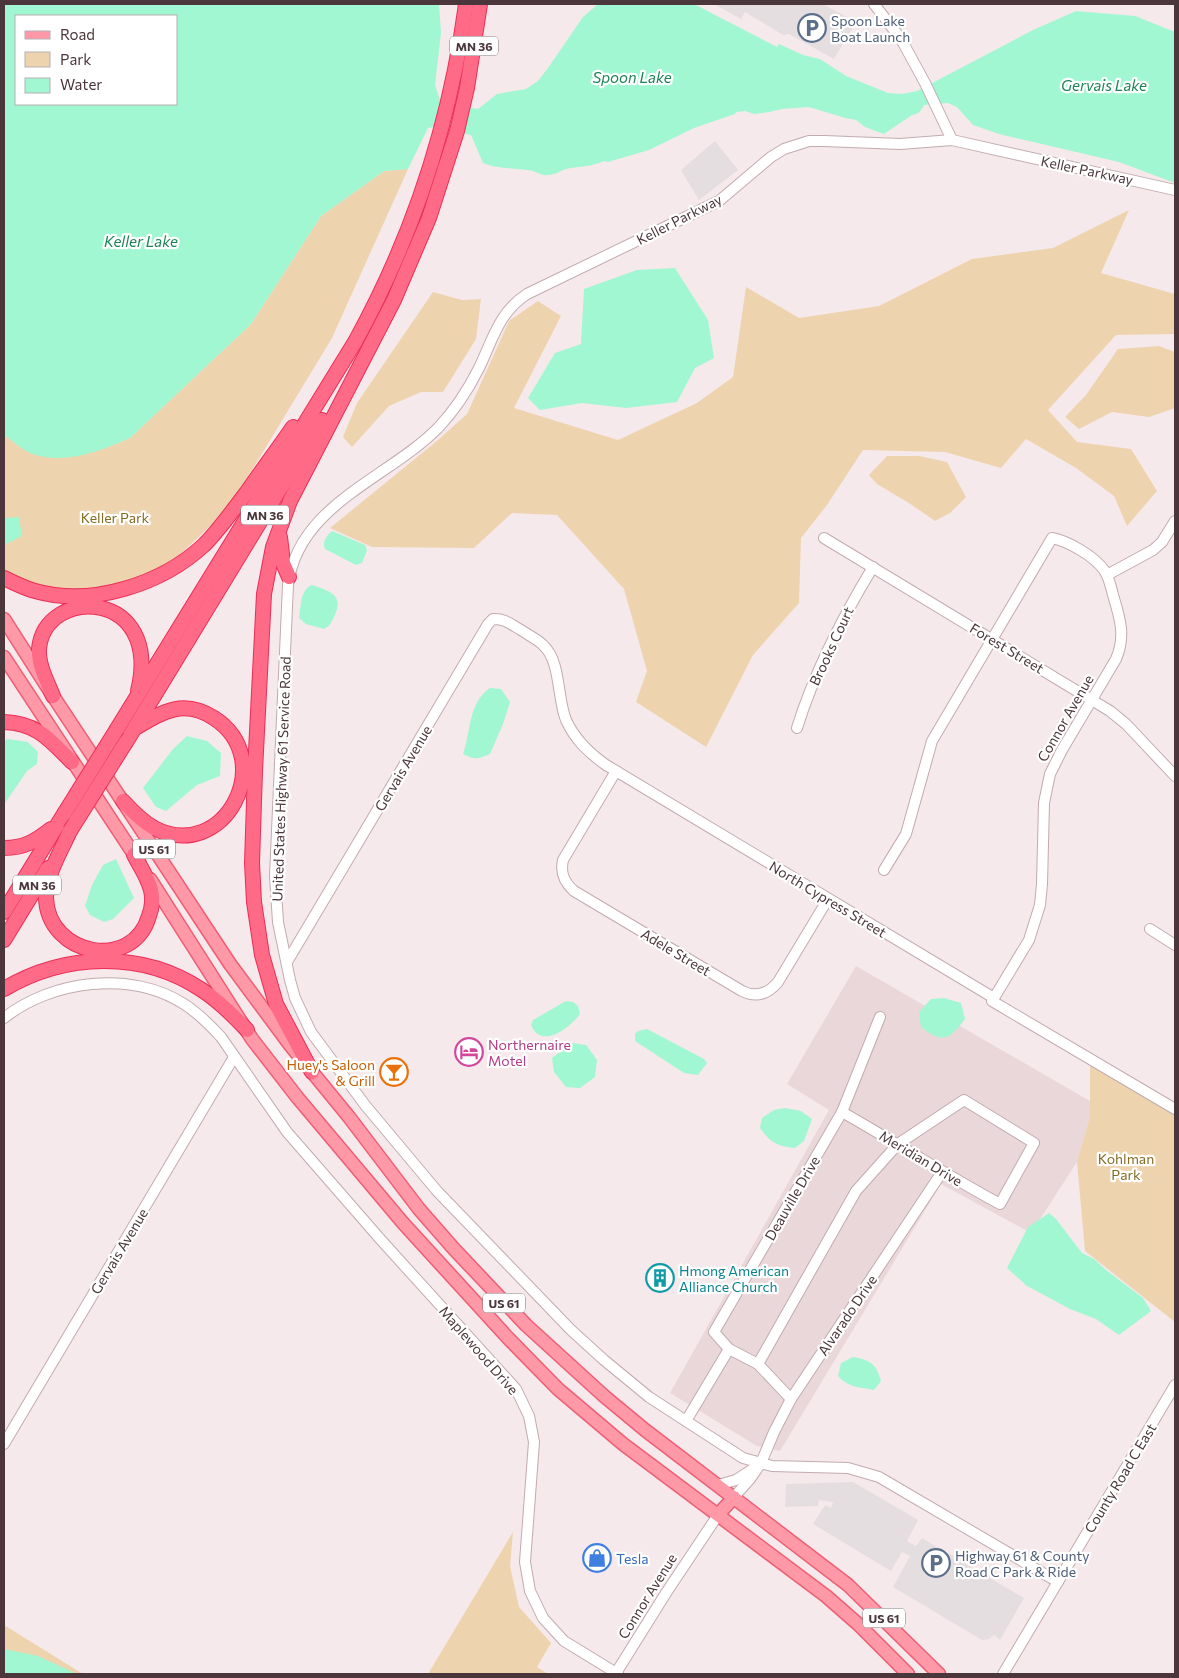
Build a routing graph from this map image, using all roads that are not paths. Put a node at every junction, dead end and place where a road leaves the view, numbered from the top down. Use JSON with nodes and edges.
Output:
{"nodes":[{"id":1,"x":466,"y":4,"type":"edge"},
{"id":2,"x":480,"y":4,"type":"edge"},
{"id":3,"x":874,"y":4,"type":"edge"},
{"id":4,"x":460,"y":86,"type":"junction"},
{"id":5,"x":952,"y":140,"type":"junction"},
{"id":6,"x":1175,"y":190,"type":"edge"},
{"id":7,"x":394,"y":300,"type":"junction"},
{"id":8,"x":355,"y":342,"type":"junction"},
{"id":9,"x":332,"y":508,"type":"joint"},
{"id":10,"x":1175,"y":521,"type":"edge"},
{"id":11,"x":280,"y":526,"type":"junction"},
{"id":12,"x":824,"y":538,"type":"dead end"},
{"id":13,"x":873,"y":567,"type":"junction"},
{"id":14,"x":1107,"y":575,"type":"junction"},
{"id":15,"x":289,"y":577,"type":"junction"},
{"id":16,"x":4,"y":578,"type":"edge"},
{"id":17,"x":4,"y":619,"type":"edge"},
{"id":18,"x":992,"y":639,"type":"junction"},
{"id":19,"x":537,"y":640,"type":"joint"},
{"id":20,"x":4,"y":657,"type":"edge"},
{"id":21,"x":53,"y":696,"type":"junction"},
{"id":22,"x":1093,"y":699,"type":"junction"},
{"id":23,"x":132,"y":705,"type":"junction"},
{"id":24,"x":4,"y":722,"type":"edge"},
{"id":25,"x":797,"y":728,"type":"dead end"},
{"id":26,"x":134,"y":729,"type":"junction"},
{"id":27,"x":72,"y":762,"type":"junction"},
{"id":28,"x":616,"y":771,"type":"junction"},
{"id":29,"x":1175,"y":776,"type":"edge"},
{"id":30,"x":123,"y":801,"type":"junction"},
{"id":31,"x":65,"y":822,"type":"junction"},
{"id":32,"x":4,"y":848,"type":"edge"},
{"id":33,"x":134,"y":855,"type":"junction"},
{"id":34,"x":884,"y":870,"type":"dead end"},
{"id":35,"x":828,"y":898,"type":"junction"},
{"id":36,"x":4,"y":912,"type":"edge"},
{"id":37,"x":1150,"y":929,"type":"dead end"},
{"id":38,"x":4,"y":940,"type":"edge"},
{"id":39,"x":1175,"y":945,"type":"edge"},
{"id":40,"x":287,"y":962,"type":"junction"},
{"id":41,"x":4,"y":989,"type":"edge"},
{"id":42,"x":994,"y":998,"type":"junction"},
{"id":43,"x":880,"y":1017,"type":"dead end"},
{"id":44,"x":4,"y":1018,"type":"edge"},
{"id":45,"x":247,"y":1030,"type":"junction"},
{"id":46,"x":234,"y":1057,"type":"junction"},
{"id":47,"x":312,"y":1072,"type":"junction"},
{"id":48,"x":1175,"y":1109,"type":"edge"},
{"id":49,"x":842,"y":1112,"type":"junction"},
{"id":50,"x":898,"y":1144,"type":"junction"},
{"id":51,"x":942,"y":1172,"type":"junction"},
{"id":52,"x":729,"y":1349,"type":"junction"},
{"id":53,"x":758,"y":1364,"type":"junction"},
{"id":54,"x":1175,"y":1385,"type":"edge"},
{"id":55,"x":791,"y":1399,"type":"junction"},
{"id":56,"x":686,"y":1421,"type":"junction"},
{"id":57,"x":4,"y":1444,"type":"edge"},
{"id":58,"x":760,"y":1463,"type":"junction"},
{"id":59,"x":718,"y":1485,"type":"junction"},
{"id":60,"x":734,"y":1497,"type":"junction"},
{"id":61,"x":718,"y":1515,"type":"junction"},
{"id":62,"x":732,"y":1526,"type":"junction"},
{"id":63,"x":704,"y":1534,"type":"junction"},
{"id":64,"x":1058,"y":1582,"type":"junction"},
{"id":65,"x":617,"y":1674,"type":"edge"},
{"id":66,"x":908,"y":1674,"type":"edge"},
{"id":67,"x":939,"y":1674,"type":"edge"},
{"id":68,"x":1003,"y":1674,"type":"edge"}],
"edges":[{"from":1,"to":4,"type":"highway","number":"MN 36"},
{"from":2,"to":4,"type":"highway","number":"MN 36"},
{"from":3,"to":5,"type":"street"},
{"from":4,"to":7,"type":"highway","number":"MN 36"},
{"from":4,"to":8,"type":"highway","number":"MN 36"},
{"from":5,"to":6,"type":"street","name":"Keller Parkway"},
{"from":5,"to":9,"type":"street","name":"Keller Parkway"},
{"from":7,"to":11,"type":"highway"},
{"from":7,"to":26,"type":"highway","number":"MN 36"},
{"from":8,"to":16,"type":"highway"},
{"from":8,"to":23,"type":"highway","number":"MN 36"},
{"from":9,"to":15,"type":"street","name":"United States Highway 61 Service Road"},
{"from":10,"to":14,"type":"street"},
{"from":11,"to":15,"type":"highway"},
{"from":11,"to":47,"type":"highway"},
{"from":12,"to":13,"type":"street","name":"Forest Street"},
{"from":13,"to":18,"type":"street","name":"Forest Street"},
{"from":13,"to":25,"type":"street","name":"Brooks Court"},
{"from":14,"to":18,"type":"street","name":"Connor Avenue"},
{"from":14,"to":22,"type":"street","name":"Connor Avenue"},
{"from":15,"to":40,"type":"street","name":"United States Highway 61 Service Road"},
{"from":17,"to":21,"type":"main road","number":"US 61"},
{"from":18,"to":22,"type":"street","name":"Forest Street"},
{"from":18,"to":34,"type":"street"},
{"from":19,"to":28,"type":"street","name":"North Cypress Street"},
{"from":19,"to":40,"type":"street","name":"Gervais Avenue"},
{"from":20,"to":27,"type":"main road","number":"US 61"},
{"from":21,"to":23,"type":"highway"},
{"from":21,"to":30,"type":"main road","number":"US 61"},
{"from":22,"to":29,"type":"street","name":"Forest Street"},
{"from":22,"to":42,"type":"street","name":"Connor Avenue"},
{"from":23,"to":31,"type":"highway","number":"MN 36","bridge":true},
{"from":24,"to":27,"type":"highway"},
{"from":26,"to":30,"type":"highway"},
{"from":26,"to":31,"type":"highway","number":"MN 36","bridge":true},
{"from":27,"to":33,"type":"main road","number":"US 61"},
{"from":28,"to":35,"type":"street","name":"North Cypress Street"},
{"from":28,"to":35,"type":"street","name":"Adele Street"},
{"from":30,"to":47,"type":"main road","number":"US 61"},
{"from":31,"to":32,"type":"highway"},
{"from":31,"to":33,"type":"highway"},
{"from":31,"to":36,"type":"highway","number":"MN 36"},
{"from":31,"to":38,"type":"highway","number":"MN 36"},
{"from":33,"to":45,"type":"main road","number":"US 61"},
{"from":35,"to":42,"type":"street","name":"North Cypress Street"},
{"from":37,"to":39,"type":"street"},
{"from":40,"to":56,"type":"street","name":"United States Highway 61 Service Road"},
{"from":41,"to":45,"type":"highway"},
{"from":42,"to":48,"type":"street","name":"North Cypress Street"},
{"from":43,"to":49,"type":"street","name":"Deauville Drive"},
{"from":44,"to":46,"type":"street","name":"Maplewood Drive"},
{"from":45,"to":61,"type":"main road","number":"US 61"},
{"from":46,"to":57,"type":"street","name":"Gervais Avenue"},
{"from":46,"to":65,"type":"street","name":"Maplewood Drive"},
{"from":47,"to":59,"type":"main road","number":"US 61"},
{"from":49,"to":50,"type":"street","name":"Meridian Drive"},
{"from":49,"to":52,"type":"street","name":"Deauville Drive"},
{"from":50,"to":51,"type":"street","name":"Meridian Drive"},
{"from":50,"to":51,"type":"street","name":"Meridian Drive"},
{"from":50,"to":53,"type":"street"},
{"from":51,"to":55,"type":"street","name":"Alvarado Drive"},
{"from":52,"to":53,"type":"street"},
{"from":52,"to":56,"type":"street"},
{"from":53,"to":55,"type":"street"},
{"from":54,"to":64,"type":"street","name":"County Road C East"},
{"from":55,"to":58,"type":"street","name":"Alvarado Drive"},
{"from":56,"to":58,"type":"street","name":"United States Highway 61 Service Road"},
{"from":58,"to":59,"type":"street"},
{"from":58,"to":60,"type":"street","name":"Alvarado Drive"},
{"from":58,"to":64,"type":"street","name":"United States Highway 61 Service Road"},
{"from":59,"to":60,"type":"main road","number":"US 61"},
{"from":60,"to":61,"type":"main road","name":"Connor Avenue"},
{"from":60,"to":67,"type":"main road","number":"US 61"},
{"from":61,"to":62,"type":"main road","number":"US 61"},
{"from":61,"to":63,"type":"street","name":"Connor Avenue"},
{"from":62,"to":63,"type":"street"},
{"from":62,"to":66,"type":"main road","number":"US 61"},
{"from":63,"to":65,"type":"street","name":"Connor Avenue"},
{"from":64,"to":68,"type":"street","name":"County Road C East"}]}
